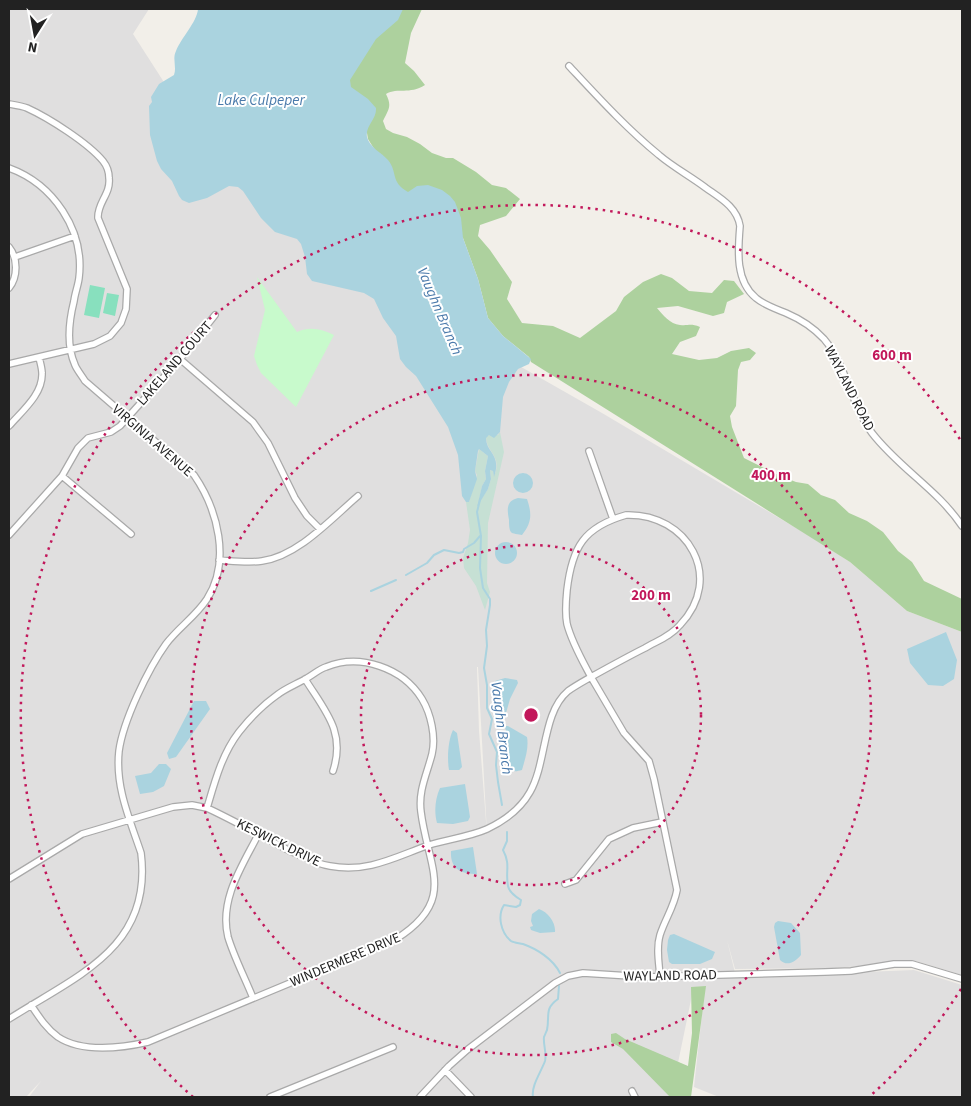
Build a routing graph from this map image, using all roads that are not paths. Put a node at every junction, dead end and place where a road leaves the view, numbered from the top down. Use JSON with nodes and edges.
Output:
{"nodes":[{"id":1,"x":569,"y":66,"type":"dead end"},
{"id":2,"x":9,"y":104,"type":"edge"},
{"id":3,"x":9,"y":168,"type":"edge"},
{"id":4,"x":75,"y":236,"type":"junction"},
{"id":5,"x":9,"y":247,"type":"edge"},
{"id":6,"x":15,"y":257,"type":"junction"},
{"id":7,"x":9,"y":288,"type":"edge"},
{"id":8,"x":215,"y":315,"type":"dead end"},
{"id":9,"x":70,"y":349,"type":"junction"},
{"id":10,"x":39,"y":357,"type":"junction"},
{"id":11,"x":180,"y":359,"type":"junction"},
{"id":12,"x":9,"y":364,"type":"edge"},
{"id":13,"x":127,"y":417,"type":"junction"},
{"id":14,"x":9,"y":426,"type":"edge"},
{"id":15,"x":588,"y":451,"type":"dead end"},
{"id":16,"x":62,"y":476,"type":"junction"},
{"id":17,"x":358,"y":496,"type":"dead end"},
{"id":18,"x":613,"y":519,"type":"junction"},
{"id":19,"x":962,"y":526,"type":"edge"},
{"id":20,"x":320,"y":529,"type":"junction"},
{"id":21,"x":132,"y":534,"type":"dead end"},
{"id":22,"x":9,"y":535,"type":"edge"},
{"id":23,"x":219,"y":560,"type":"junction"},
{"id":24,"x":591,"y":677,"type":"junction"},
{"id":25,"x":305,"y":679,"type":"junction"},
{"id":26,"x":333,"y":771,"type":"dead end"},
{"id":27,"x":207,"y":808,"type":"junction"},
{"id":28,"x":130,"y":821,"type":"junction"},
{"id":29,"x":662,"y":822,"type":"junction"},
{"id":30,"x":258,"y":835,"type":"junction"},
{"id":31,"x":429,"y":846,"type":"junction"},
{"id":32,"x":9,"y":879,"type":"edge"},
{"id":33,"x":565,"y":884,"type":"dead end"},
{"id":34,"x":660,"y":976,"type":"junction"},
{"id":35,"x":962,"y":979,"type":"edge"},
{"id":36,"x":253,"y":998,"type":"junction"},
{"id":37,"x":31,"y":1005,"type":"junction"},
{"id":38,"x":9,"y":1019,"type":"edge"},
{"id":39,"x":393,"y":1047,"type":"dead end"},
{"id":40,"x":444,"y":1070,"type":"junction"},
{"id":41,"x":632,"y":1091,"type":"dead end"},
{"id":42,"x":270,"y":1097,"type":"edge"},
{"id":43,"x":420,"y":1097,"type":"edge"},
{"id":44,"x":471,"y":1097,"type":"edge"},
{"id":45,"x":635,"y":1097,"type":"edge"}],
"edges":[{"from":1,"to":19,"type":"street","name":"WAYLAND ROAD"},
{"from":2,"to":9,"type":"street"},
{"from":3,"to":4,"type":"street","name":"VIRGINIA AVENUE"},
{"from":4,"to":6,"type":"street"},
{"from":4,"to":9,"type":"street","name":"VIRGINIA AVENUE"},
{"from":5,"to":6,"type":"street"},
{"from":6,"to":7,"type":"street"},
{"from":8,"to":11,"type":"street","name":"LAKELAND COURT"},
{"from":9,"to":10,"type":"street"},
{"from":9,"to":13,"type":"street","name":"VIRGINIA AVENUE"},
{"from":10,"to":12,"type":"street"},
{"from":10,"to":14,"type":"street"},
{"from":11,"to":13,"type":"street","name":"LAKELAND COURT"},
{"from":11,"to":20,"type":"street"},
{"from":13,"to":16,"type":"street","name":"LAKELAND COURT"},
{"from":13,"to":23,"type":"street","name":"VIRGINIA AVENUE"},
{"from":15,"to":18,"type":"street"},
{"from":16,"to":21,"type":"street"},
{"from":16,"to":22,"type":"street","name":"LAKELAND COURT"},
{"from":17,"to":20,"type":"street"},
{"from":18,"to":24,"type":"street"},
{"from":18,"to":24,"type":"street"},
{"from":20,"to":23,"type":"street"},
{"from":23,"to":28,"type":"street","name":"VIRGINIA AVENUE"},
{"from":24,"to":29,"type":"street"},
{"from":24,"to":31,"type":"street","name":"KESWICK DRIVE"},
{"from":25,"to":26,"type":"street"},
{"from":25,"to":27,"type":"street","name":"WINDERMERE DRIVE"},
{"from":25,"to":31,"type":"street","name":"WINDERMERE DRIVE"},
{"from":27,"to":28,"type":"street","name":"KESWICK DRIVE"},
{"from":27,"to":30,"type":"street","name":"KESWICK DRIVE"},
{"from":28,"to":32,"type":"street","name":"KESWICK DRIVE"},
{"from":28,"to":37,"type":"street","name":"VIRGINIA AVENUE"},
{"from":29,"to":33,"type":"street"},
{"from":29,"to":34,"type":"street"},
{"from":30,"to":31,"type":"street","name":"KESWICK DRIVE"},
{"from":30,"to":36,"type":"street"},
{"from":31,"to":36,"type":"street","name":"WINDERMERE DRIVE"},
{"from":34,"to":35,"type":"street","name":"WAYLAND ROAD"},
{"from":34,"to":40,"type":"street","name":"WAYLAND ROAD"},
{"from":36,"to":37,"type":"street","name":"WINDERMERE DRIVE"},
{"from":37,"to":38,"type":"street","name":"VIRGINIA AVENUE"},
{"from":39,"to":42,"type":"street"},
{"from":40,"to":43,"type":"street","name":"WAYLAND ROAD"},
{"from":40,"to":44,"type":"street"},
{"from":41,"to":45,"type":"street"}]}
